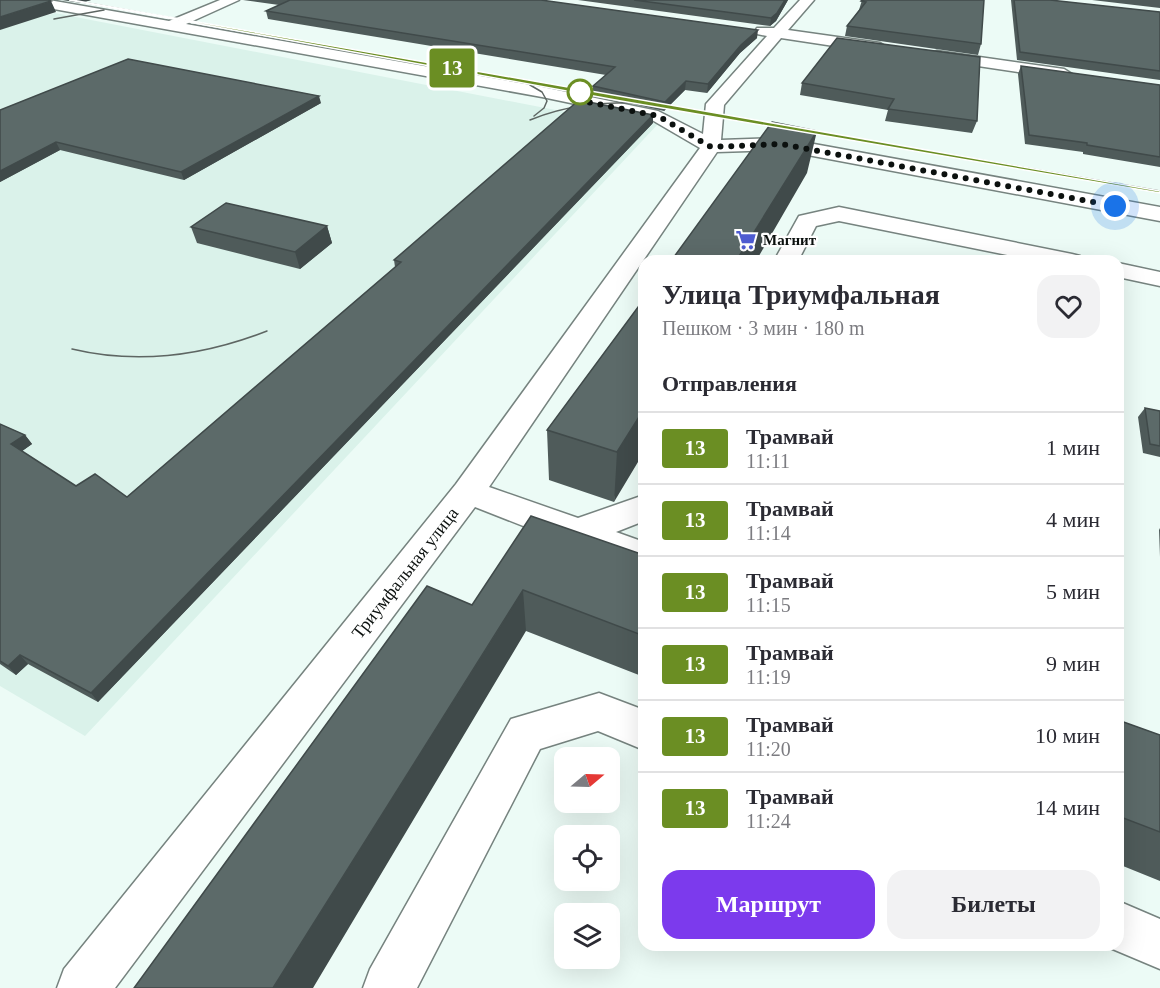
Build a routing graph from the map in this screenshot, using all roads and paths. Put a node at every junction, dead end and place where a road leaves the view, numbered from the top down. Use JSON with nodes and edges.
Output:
{"nodes":[{"id":1,"x":26,"y":0,"type":"edge"},
{"id":2,"x":232,"y":0,"type":"edge"},
{"id":3,"x":807,"y":0,"type":"edge"},
{"id":4,"x":172,"y":25,"type":"junction"},
{"id":5,"x":742,"y":28,"type":"edge"},
{"id":6,"x":778,"y":33,"type":"junction"},
{"id":7,"x":894,"y":50,"type":"edge"},
{"id":8,"x":917,"y":53,"type":"edge"},
{"id":9,"x":1079,"y":76,"type":"edge"},
{"id":10,"x":711,"y":147,"type":"junction"},
{"id":11,"x":1160,"y":214,"type":"edge"},
{"id":12,"x":789,"y":255,"type":"edge"},
{"id":13,"x":1042,"y":255,"type":"edge"},
{"id":14,"x":1124,"y":271,"type":"edge"},
{"id":15,"x":1160,"y":279,"type":"edge"},
{"id":16,"x":468,"y":492,"type":"junction"},
{"id":17,"x":638,"y":509,"type":"edge"},
{"id":18,"x":576,"y":533,"type":"junction"},
{"id":19,"x":638,"y":554,"type":"edge"},
{"id":20,"x":638,"y":728,"type":"edge"},
{"id":21,"x":1124,"y":929,"type":"edge"},
{"id":22,"x":1160,"y":944,"type":"edge"},
{"id":23,"x":83,"y":988,"type":"edge"},
{"id":24,"x":389,"y":988,"type":"edge"}],
"edges":[{"from":1,"to":4,"type":"street"},
{"from":2,"to":4,"type":"street"},
{"from":3,"to":6,"type":"street"},
{"from":4,"to":10,"type":"street"},
{"from":5,"to":6,"type":"street"},
{"from":6,"to":7,"type":"street"},
{"from":6,"to":10,"type":"street"},
{"from":8,"to":9,"type":"street"},
{"from":10,"to":11,"type":"street"},
{"from":10,"to":16,"type":"street","name":"Триумфальная улица"},
{"from":12,"to":13,"type":"street"},
{"from":14,"to":15,"type":"street"},
{"from":16,"to":18,"type":"street"},
{"from":16,"to":23,"type":"street","name":"Триумфальная улица"},
{"from":17,"to":18,"type":"street"},
{"from":18,"to":19,"type":"street"},
{"from":20,"to":24,"type":"street"},
{"from":21,"to":22,"type":"street"}]}
